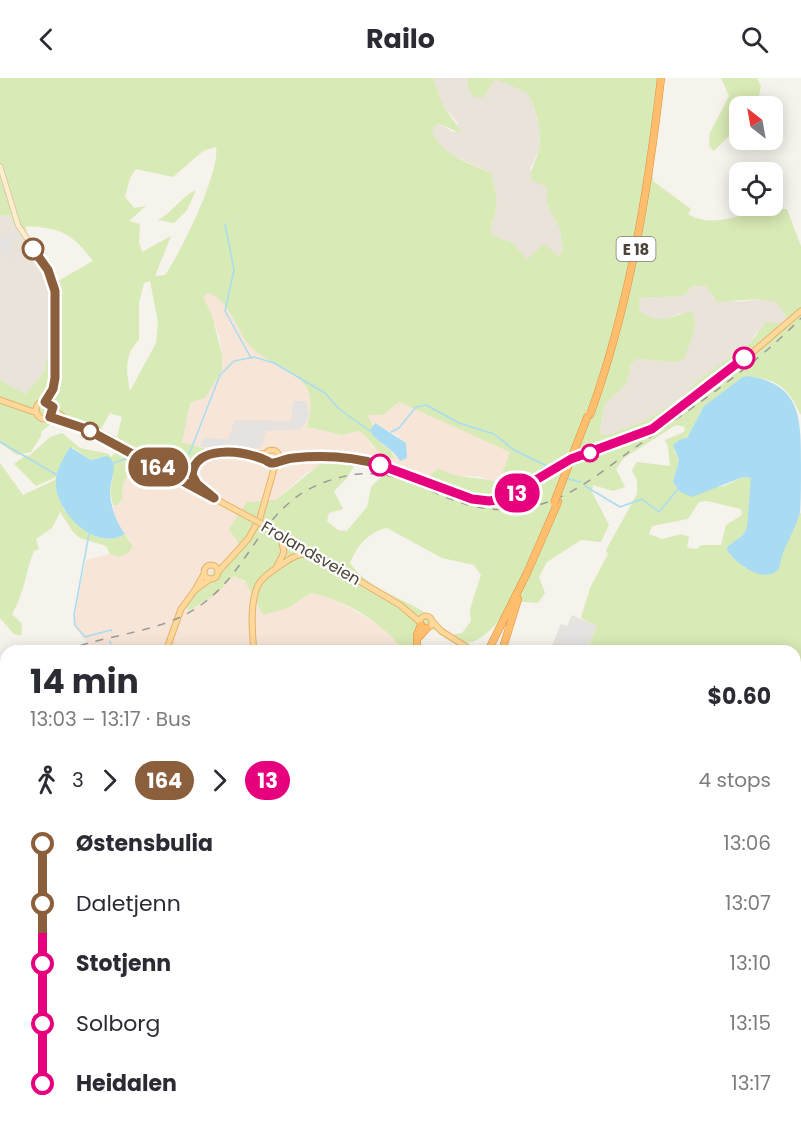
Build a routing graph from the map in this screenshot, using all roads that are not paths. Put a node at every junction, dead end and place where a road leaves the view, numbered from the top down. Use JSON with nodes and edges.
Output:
{"nodes":[{"id":1,"x":656,"y":78,"type":"edge"},
{"id":2,"x":661,"y":78,"type":"edge"},
{"id":3,"x":0,"y":166,"type":"edge"},
{"id":4,"x":801,"y":311,"type":"edge"},
{"id":5,"x":53,"y":389,"type":"junction"},
{"id":6,"x":0,"y":400,"type":"edge"},
{"id":7,"x":42,"y":403,"type":"junction"},
{"id":8,"x":21,"y":405,"type":"junction"},
{"id":9,"x":53,"y":407,"type":"junction"},
{"id":10,"x":37,"y":413,"type":"junction"},
{"id":11,"x":589,"y":415,"type":"junction"},
{"id":12,"x":50,"y":417,"type":"junction"},
{"id":13,"x":71,"y":422,"type":"junction"},
{"id":14,"x":277,"y":453,"type":"junction"},
{"id":15,"x":200,"y":458,"type":"junction"},
{"id":16,"x":291,"y":458,"type":"junction"},
{"id":17,"x":266,"y":459,"type":"junction"},
{"id":18,"x":276,"y":463,"type":"junction"},
{"id":19,"x":173,"y":475,"type":"junction"},
{"id":20,"x":270,"y":483,"type":"junction"},
{"id":21,"x":214,"y":498,"type":"junction"},
{"id":22,"x":556,"y":503,"type":"junction"},
{"id":23,"x":280,"y":534,"type":"junction"},
{"id":24,"x":229,"y":558,"type":"junction"},
{"id":25,"x":211,"y":565,"type":"junction"},
{"id":26,"x":335,"y":566,"type":"junction"},
{"id":27,"x":274,"y":569,"type":"junction"},
{"id":28,"x":218,"y":572,"type":"junction"},
{"id":29,"x":526,"y":573,"type":"junction"},
{"id":30,"x":204,"y":574,"type":"junction"},
{"id":31,"x":210,"y":579,"type":"junction"},
{"id":32,"x":195,"y":590,"type":"junction"},
{"id":33,"x":407,"y":610,"type":"junction"},
{"id":34,"x":425,"y":616,"type":"junction"},
{"id":35,"x":426,"y":625,"type":"junction"},
{"id":36,"x":168,"y":645,"type":"edge"},
{"id":37,"x":253,"y":645,"type":"edge"},
{"id":38,"x":417,"y":645,"type":"edge"},
{"id":39,"x":464,"y":645,"type":"edge"},
{"id":40,"x":488,"y":645,"type":"edge"},
{"id":41,"x":488,"y":645,"type":"edge"},
{"id":42,"x":504,"y":645,"type":"edge"}],
"edges":[{"from":1,"to":11,"type":"highway","number":"E 18"},
{"from":2,"to":11,"type":"highway","number":"E 18"},
{"from":3,"to":5,"type":"main road"},
{"from":4,"to":16,"type":"main road"},
{"from":5,"to":7,"type":"main road"},
{"from":5,"to":9,"type":"main road"},
{"from":6,"to":8,"type":"main road"},
{"from":7,"to":8,"type":"main road"},
{"from":7,"to":9,"type":"main road","name":"Frolandsveien"},
{"from":7,"to":10,"type":"main road"},
{"from":8,"to":10,"type":"main road"},
{"from":9,"to":12,"type":"main road"},
{"from":9,"to":13,"type":"main road","name":"Frolandsveien"},
{"from":10,"to":12,"type":"main road","name":"Frolandsveien"},
{"from":11,"to":22,"type":"highway","number":"E 18","bridge":true},
{"from":12,"to":13,"type":"main road","name":"Frolandsveien"},
{"from":13,"to":19,"type":"main road","name":"Frolandsveien"},
{"from":14,"to":16,"type":"main road"},
{"from":14,"to":17,"type":"main road"},
{"from":14,"to":18,"type":"main road"},
{"from":15,"to":17,"type":"main road"},
{"from":15,"to":19,"type":"main road"},
{"from":15,"to":21,"type":"main road","name":"Frolandsveien"},
{"from":16,"to":18,"type":"main road"},
{"from":17,"to":18,"type":"main road"},
{"from":17,"to":20,"type":"main road"},
{"from":18,"to":20,"type":"main road"},
{"from":19,"to":21,"type":"main road","name":"Frolandsveien"},
{"from":20,"to":24,"type":"main road"},
{"from":21,"to":23,"type":"main road","name":"Frolandsveien","bridge":true},
{"from":22,"to":29,"type":"highway","number":"E 18"},
{"from":22,"to":40,"type":"highway","number":"E 18"},
{"from":23,"to":26,"type":"main road","name":"Frolandsveien"},
{"from":23,"to":27,"type":"main road"},
{"from":24,"to":25,"type":"main road"},
{"from":24,"to":28,"type":"main road"},
{"from":25,"to":28,"type":"main road"},
{"from":25,"to":30,"type":"main road"},
{"from":26,"to":27,"type":"main road"},
{"from":26,"to":33,"type":"main road","name":"Frolandsveien"},
{"from":27,"to":37,"type":"main road"},
{"from":28,"to":31,"type":"main road"},
{"from":29,"to":41,"type":"highway","number":"E 18"},
{"from":29,"to":42,"type":"highway","number":"E 18"},
{"from":30,"to":31,"type":"main road"},
{"from":30,"to":32,"type":"main road"},
{"from":31,"to":32,"type":"main road"},
{"from":32,"to":36,"type":"main road"},
{"from":33,"to":34,"type":"main road","name":"Frolandsveien"},
{"from":33,"to":35,"type":"main road","name":"Frolandsveien"},
{"from":34,"to":35,"type":"main road","name":"Frolandsveien"},
{"from":34,"to":35,"type":"main road"},
{"from":35,"to":38,"type":"highway"},
{"from":35,"to":39,"type":"main road"}]}
